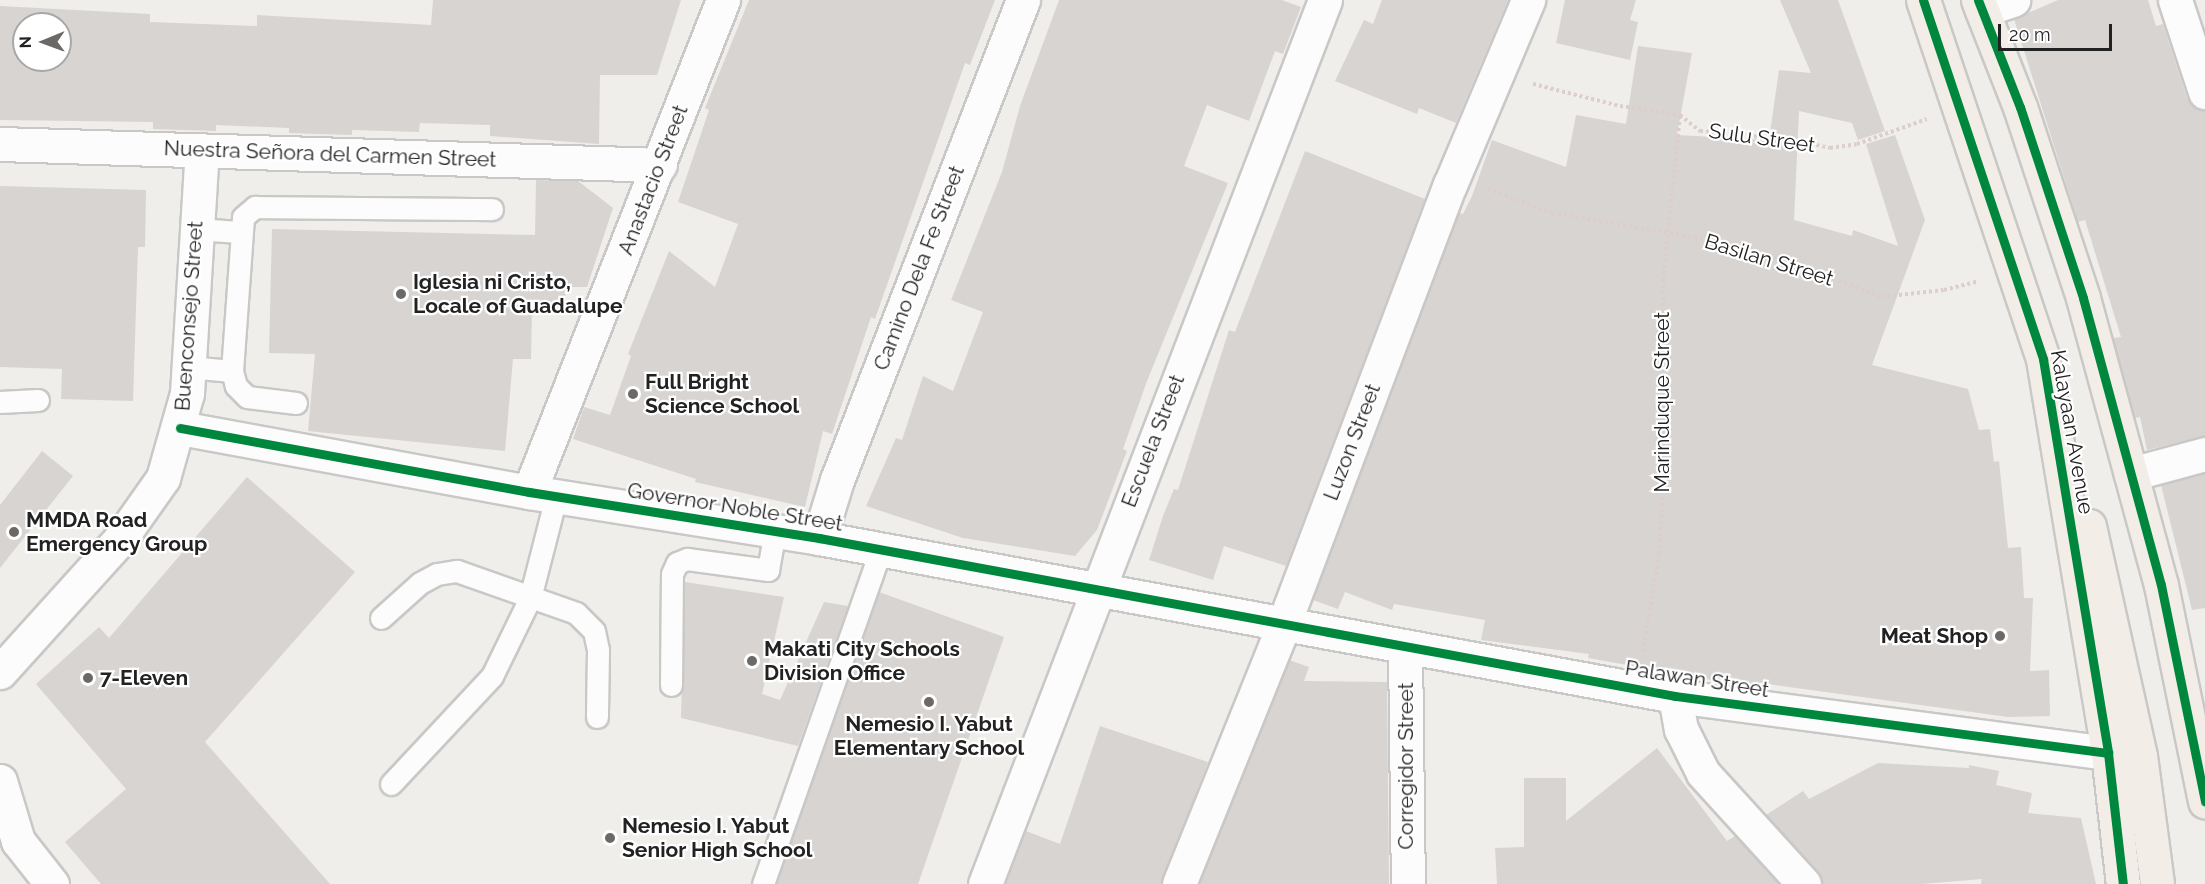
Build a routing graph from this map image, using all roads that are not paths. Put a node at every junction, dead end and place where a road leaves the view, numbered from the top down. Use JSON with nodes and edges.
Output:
{"nodes":[{"id":1,"x":723,"y":0,"type":"edge"},
{"id":2,"x":1023,"y":0,"type":"edge"},
{"id":3,"x":1325,"y":0,"type":"edge"},
{"id":4,"x":1528,"y":0,"type":"edge"},
{"id":5,"x":1923,"y":0,"type":"edge"},
{"id":6,"x":2013,"y":0,"type":"edge"},
{"id":7,"x":2183,"y":2,"type":"edge"},
{"id":8,"x":1980,"y":5,"type":"edge"},
{"id":9,"x":2205,"y":92,"type":"edge"},
{"id":10,"x":0,"y":144,"type":"edge"},
{"id":11,"x":201,"y":150,"type":"junction"},
{"id":12,"x":660,"y":165,"type":"junction"},
{"id":13,"x":492,"y":209,"type":"dead end"},
{"id":14,"x":197,"y":229,"type":"junction"},
{"id":15,"x":239,"y":232,"type":"junction"},
{"id":16,"x":2043,"y":359,"type":"junction"},
{"id":17,"x":188,"y":367,"type":"junction"},
{"id":18,"x":232,"y":371,"type":"junction"},
{"id":19,"x":38,"y":400,"type":"dead end"},
{"id":20,"x":0,"y":402,"type":"edge"},
{"id":21,"x":297,"y":403,"type":"dead end"},
{"id":22,"x":180,"y":428,"type":"junction"},
{"id":23,"x":2205,"y":454,"type":"edge"},
{"id":24,"x":2131,"y":474,"type":"junction"},
{"id":25,"x":542,"y":495,"type":"junction"},
{"id":26,"x":775,"y":531,"type":"junction"},
{"id":27,"x":819,"y":538,"type":"junction"},
{"id":28,"x":881,"y":549,"type":"junction"},
{"id":29,"x":1099,"y":590,"type":"junction"},
{"id":30,"x":530,"y":598,"type":"junction"},
{"id":31,"x":381,"y":618,"type":"dead end"},
{"id":32,"x":1283,"y":626,"type":"junction"},
{"id":33,"x":1405,"y":647,"type":"junction"},
{"id":34,"x":0,"y":672,"type":"edge"},
{"id":35,"x":671,"y":685,"type":"dead end"},
{"id":36,"x":1675,"y":696,"type":"junction"},
{"id":37,"x":597,"y":717,"type":"dead end"},
{"id":38,"x":2108,"y":753,"type":"junction"},
{"id":39,"x":0,"y":781,"type":"edge"},
{"id":40,"x":391,"y":784,"type":"dead end"},
{"id":41,"x":2205,"y":802,"type":"edge"},
{"id":42,"x":52,"y":884,"type":"edge"},
{"id":43,"x":763,"y":884,"type":"edge"},
{"id":44,"x":985,"y":884,"type":"edge"},
{"id":45,"x":1179,"y":884,"type":"edge"},
{"id":46,"x":1408,"y":884,"type":"edge"},
{"id":47,"x":1804,"y":884,"type":"edge"},
{"id":48,"x":2123,"y":884,"type":"edge"},
{"id":49,"x":2157,"y":884,"type":"edge"}],
"edges":[{"from":1,"to":12,"type":"street","name":"Anastacio Street"},
{"from":2,"to":27,"type":"street","name":"Camino Dela Fe Street"},
{"from":3,"to":29,"type":"street","name":"Escuela Street"},
{"from":4,"to":32,"type":"street","name":"Luzon Street"},
{"from":5,"to":16,"type":"main road","name":"Kalayaan Avenue"},
{"from":6,"to":8,"type":"street"},
{"from":7,"to":9,"type":"street"},
{"from":8,"to":24,"type":"main road","name":"Kalayaan Avenue"},
{"from":10,"to":11,"type":"street","name":"Nuestra Señora del Carmen Street"},
{"from":11,"to":12,"type":"street","name":"Nuestra Señora del Carmen Street"},
{"from":11,"to":14,"type":"street","name":"Buenconsejo Street"},
{"from":12,"to":25,"type":"street","name":"Anastacio Street"},
{"from":13,"to":15,"type":"lane"},
{"from":14,"to":15,"type":"lane"},
{"from":14,"to":17,"type":"street","name":"Buenconsejo Street"},
{"from":15,"to":18,"type":"lane"},
{"from":16,"to":38,"type":"main road","name":"Kalayaan Avenue"},
{"from":16,"to":49,"type":"main road"},
{"from":17,"to":18,"type":"lane"},
{"from":17,"to":22,"type":"street","name":"Buenconsejo Street"},
{"from":18,"to":21,"type":"lane"},
{"from":19,"to":20,"type":"lane"},
{"from":22,"to":25,"type":"street","name":"Governor Noble Street"},
{"from":22,"to":34,"type":"street","name":"Buenconsejo Street"},
{"from":23,"to":24,"type":"street"},
{"from":24,"to":41,"type":"main road","name":"Kalayaan Avenue"},
{"from":25,"to":26,"type":"street","name":"Governor Noble Street"},
{"from":25,"to":30,"type":"lane"},
{"from":26,"to":27,"type":"street","name":"Governor Noble Street"},
{"from":26,"to":35,"type":"lane"},
{"from":27,"to":28,"type":"street","name":"Governor Noble Street"},
{"from":28,"to":29,"type":"street","name":"Governor Noble Street"},
{"from":28,"to":43,"type":"lane"},
{"from":29,"to":32,"type":"street","name":"Governor Noble Street"},
{"from":29,"to":44,"type":"street","name":"Escuela Street"},
{"from":30,"to":31,"type":"lane"},
{"from":30,"to":37,"type":"lane"},
{"from":30,"to":40,"type":"lane"},
{"from":32,"to":33,"type":"street","name":"Palawan Street"},
{"from":32,"to":45,"type":"street","name":"Luzon Street"},
{"from":33,"to":36,"type":"street","name":"Palawan Street"},
{"from":33,"to":46,"type":"street","name":"Corregidor Street"},
{"from":36,"to":38,"type":"street","name":"Palawan Street"},
{"from":36,"to":47,"type":"street"},
{"from":38,"to":48,"type":"main road","name":"Kalayaan Avenue"},
{"from":39,"to":42,"type":"street"}]}
